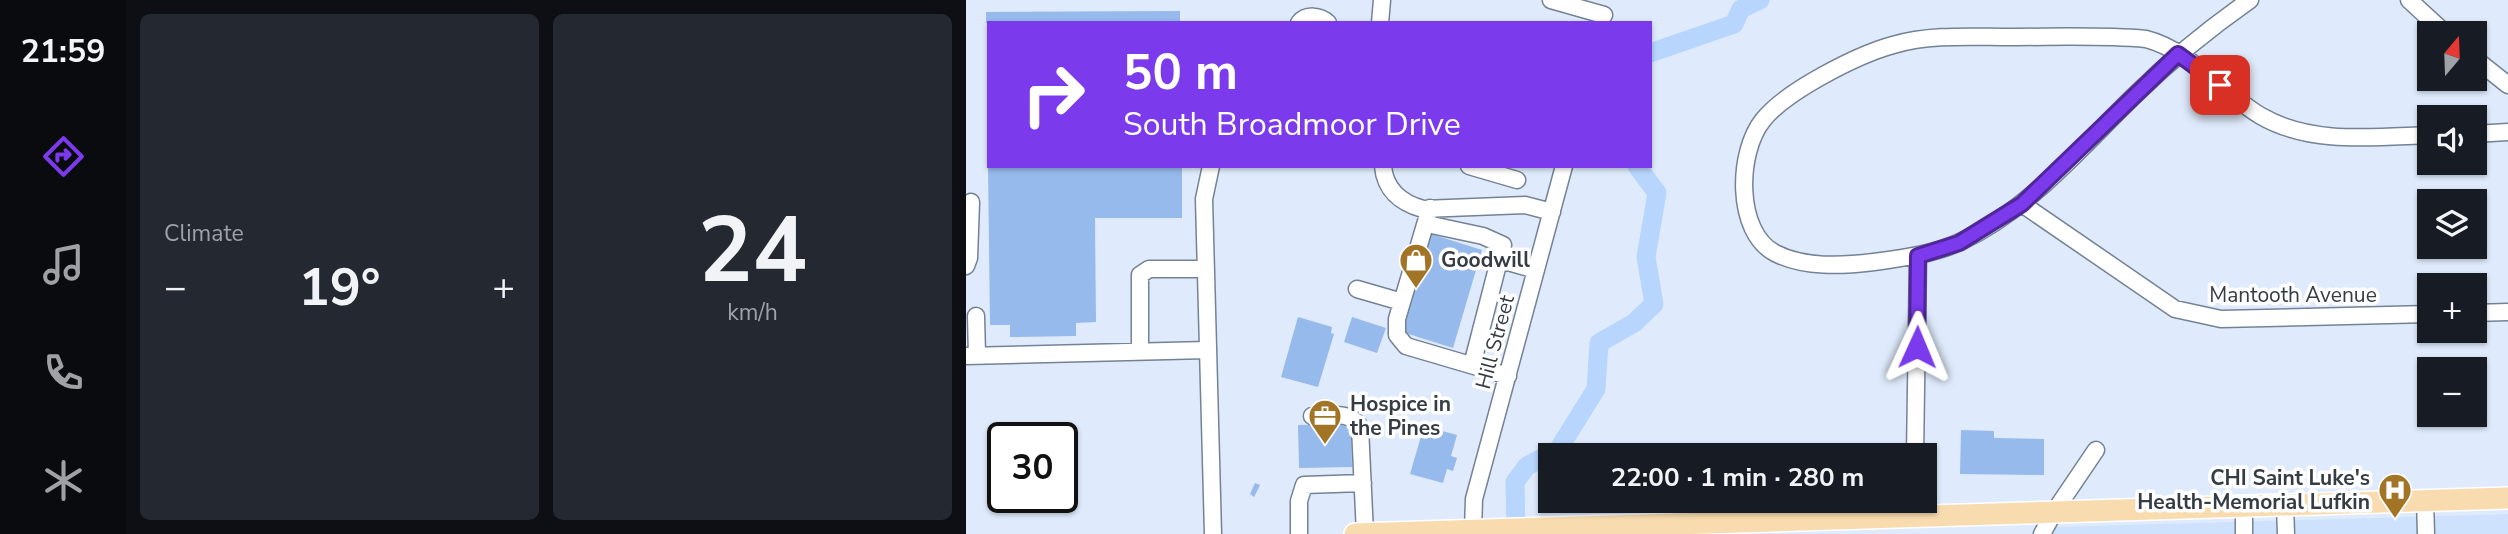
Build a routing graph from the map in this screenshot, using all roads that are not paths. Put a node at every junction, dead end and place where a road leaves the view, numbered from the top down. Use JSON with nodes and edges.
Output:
{"nodes":[{"id":1,"x":1382,"y":0,"type":"edge"},
{"id":2,"x":2250,"y":0,"type":"edge"},
{"id":3,"x":2409,"y":0,"type":"edge"},
{"id":4,"x":1560,"y":1,"type":"edge"},
{"id":5,"x":1605,"y":12,"type":"edge"},
{"id":6,"x":1301,"y":21,"type":"edge"},
{"id":7,"x":1325,"y":21,"type":"edge"},
{"id":8,"x":1380,"y":21,"type":"edge"},
{"id":9,"x":2432,"y":21,"type":"edge"},
{"id":10,"x":2178,"y":54,"type":"junction"},
{"id":11,"x":2487,"y":68,"type":"edge"},
{"id":12,"x":2508,"y":85,"type":"edge"},
{"id":13,"x":2508,"y":132,"type":"edge"},
{"id":14,"x":2487,"y":133,"type":"edge"},
{"id":15,"x":2417,"y":135,"type":"edge"},
{"id":16,"x":1211,"y":168,"type":"edge"},
{"id":17,"x":1383,"y":168,"type":"edge"},
{"id":18,"x":1483,"y":168,"type":"edge"},
{"id":19,"x":1563,"y":168,"type":"edge"},
{"id":20,"x":1519,"y":173,"type":"edge"},
{"id":21,"x":971,"y":202,"type":"dead end"},
{"id":22,"x":2022,"y":204,"type":"junction"},
{"id":23,"x":1515,"y":206,"type":"junction"},
{"id":24,"x":1552,"y":212,"type":"junction"},
{"id":25,"x":1428,"y":216,"type":"junction"},
{"id":26,"x":1918,"y":256,"type":"junction"},
{"id":27,"x":1501,"y":260,"type":"junction"},
{"id":28,"x":966,"y":266,"type":"edge"},
{"id":29,"x":1205,"y":269,"type":"junction"},
{"id":30,"x":1536,"y":270,"type":"junction"},
{"id":31,"x":1357,"y":289,"type":"dead end"},
{"id":32,"x":1402,"y":302,"type":"junction"},
{"id":33,"x":2508,"y":312,"type":"edge"},
{"id":34,"x":2487,"y":313,"type":"edge"},
{"id":35,"x":2417,"y":314,"type":"edge"},
{"id":36,"x":976,"y":316,"type":"dead end"},
{"id":37,"x":1207,"y":350,"type":"junction"},
{"id":38,"x":1140,"y":352,"type":"junction"},
{"id":39,"x":972,"y":356,"type":"edge"},
{"id":40,"x":1472,"y":365,"type":"junction"},
{"id":41,"x":1507,"y":376,"type":"junction"},
{"id":42,"x":1312,"y":416,"type":"dead end"},
{"id":43,"x":1915,"y":443,"type":"edge"},
{"id":44,"x":2096,"y":450,"type":"dead end"},
{"id":45,"x":1363,"y":483,"type":"junction"},
{"id":46,"x":2508,"y":498,"type":"edge"},
{"id":47,"x":2424,"y":500,"type":"junction"},
{"id":48,"x":2285,"y":505,"type":"junction"},
{"id":49,"x":2244,"y":506,"type":"junction"},
{"id":50,"x":1937,"y":509,"type":"edge"},
{"id":51,"x":2054,"y":512,"type":"junction"},
{"id":52,"x":1833,"y":513,"type":"edge"},
{"id":53,"x":1473,"y":530,"type":"junction"},
{"id":54,"x":1213,"y":534,"type":"edge"},
{"id":55,"x":1299,"y":534,"type":"edge"},
{"id":56,"x":1355,"y":534,"type":"edge"},
{"id":57,"x":1365,"y":534,"type":"edge"},
{"id":58,"x":2042,"y":534,"type":"edge"},
{"id":59,"x":2244,"y":534,"type":"edge"},
{"id":60,"x":2286,"y":534,"type":"edge"},
{"id":61,"x":2426,"y":534,"type":"edge"}],
"edges":[{"from":1,"to":8,"type":"street"},
{"from":2,"to":10,"type":"street"},
{"from":3,"to":9,"type":"street"},
{"from":4,"to":5,"type":"street"},
{"from":6,"to":7,"type":"street"},
{"from":10,"to":15,"type":"street"},
{"from":10,"to":22,"type":"street"},
{"from":10,"to":26,"type":"street"},
{"from":11,"to":12,"type":"street"},
{"from":13,"to":14,"type":"street"},
{"from":16,"to":29,"type":"street"},
{"from":17,"to":25,"type":"street"},
{"from":18,"to":20,"type":"street"},
{"from":19,"to":24,"type":"street","name":"Hill Street"},
{"from":20,"to":23,"type":"street"},
{"from":21,"to":28,"type":"street"},
{"from":22,"to":26,"type":"street"},
{"from":22,"to":35,"type":"street","name":"Mantooth Avenue"},
{"from":23,"to":24,"type":"street"},
{"from":23,"to":25,"type":"street"},
{"from":24,"to":30,"type":"street","name":"Hill Street"},
{"from":25,"to":27,"type":"street"},
{"from":25,"to":32,"type":"street"},
{"from":26,"to":43,"type":"street"},
{"from":27,"to":30,"type":"street"},
{"from":27,"to":40,"type":"street"},
{"from":29,"to":37,"type":"street"},
{"from":29,"to":38,"type":"street"},
{"from":30,"to":41,"type":"street","name":"Hill Street"},
{"from":31,"to":32,"type":"street"},
{"from":32,"to":40,"type":"street"},
{"from":33,"to":34,"type":"street"},
{"from":36,"to":39,"type":"street"},
{"from":37,"to":38,"type":"street"},
{"from":37,"to":54,"type":"street"},
{"from":38,"to":39,"type":"street"},
{"from":40,"to":41,"type":"street"},
{"from":41,"to":53,"type":"street","name":"Hill Street"},
{"from":42,"to":45,"type":"street"},
{"from":44,"to":51,"type":"street"},
{"from":45,"to":55,"type":"street"},
{"from":45,"to":57,"type":"street"},
{"from":46,"to":47,"type":"main road"},
{"from":47,"to":48,"type":"main road"},
{"from":47,"to":61,"type":"street"},
{"from":48,"to":49,"type":"main road"},
{"from":48,"to":60,"type":"street"},
{"from":49,"to":51,"type":"main road"},
{"from":49,"to":59,"type":"street"},
{"from":50,"to":51,"type":"main road"},
{"from":51,"to":58,"type":"street"},
{"from":52,"to":53,"type":"main road"},
{"from":53,"to":57,"type":"main road"},
{"from":56,"to":57,"type":"main road"}]}
